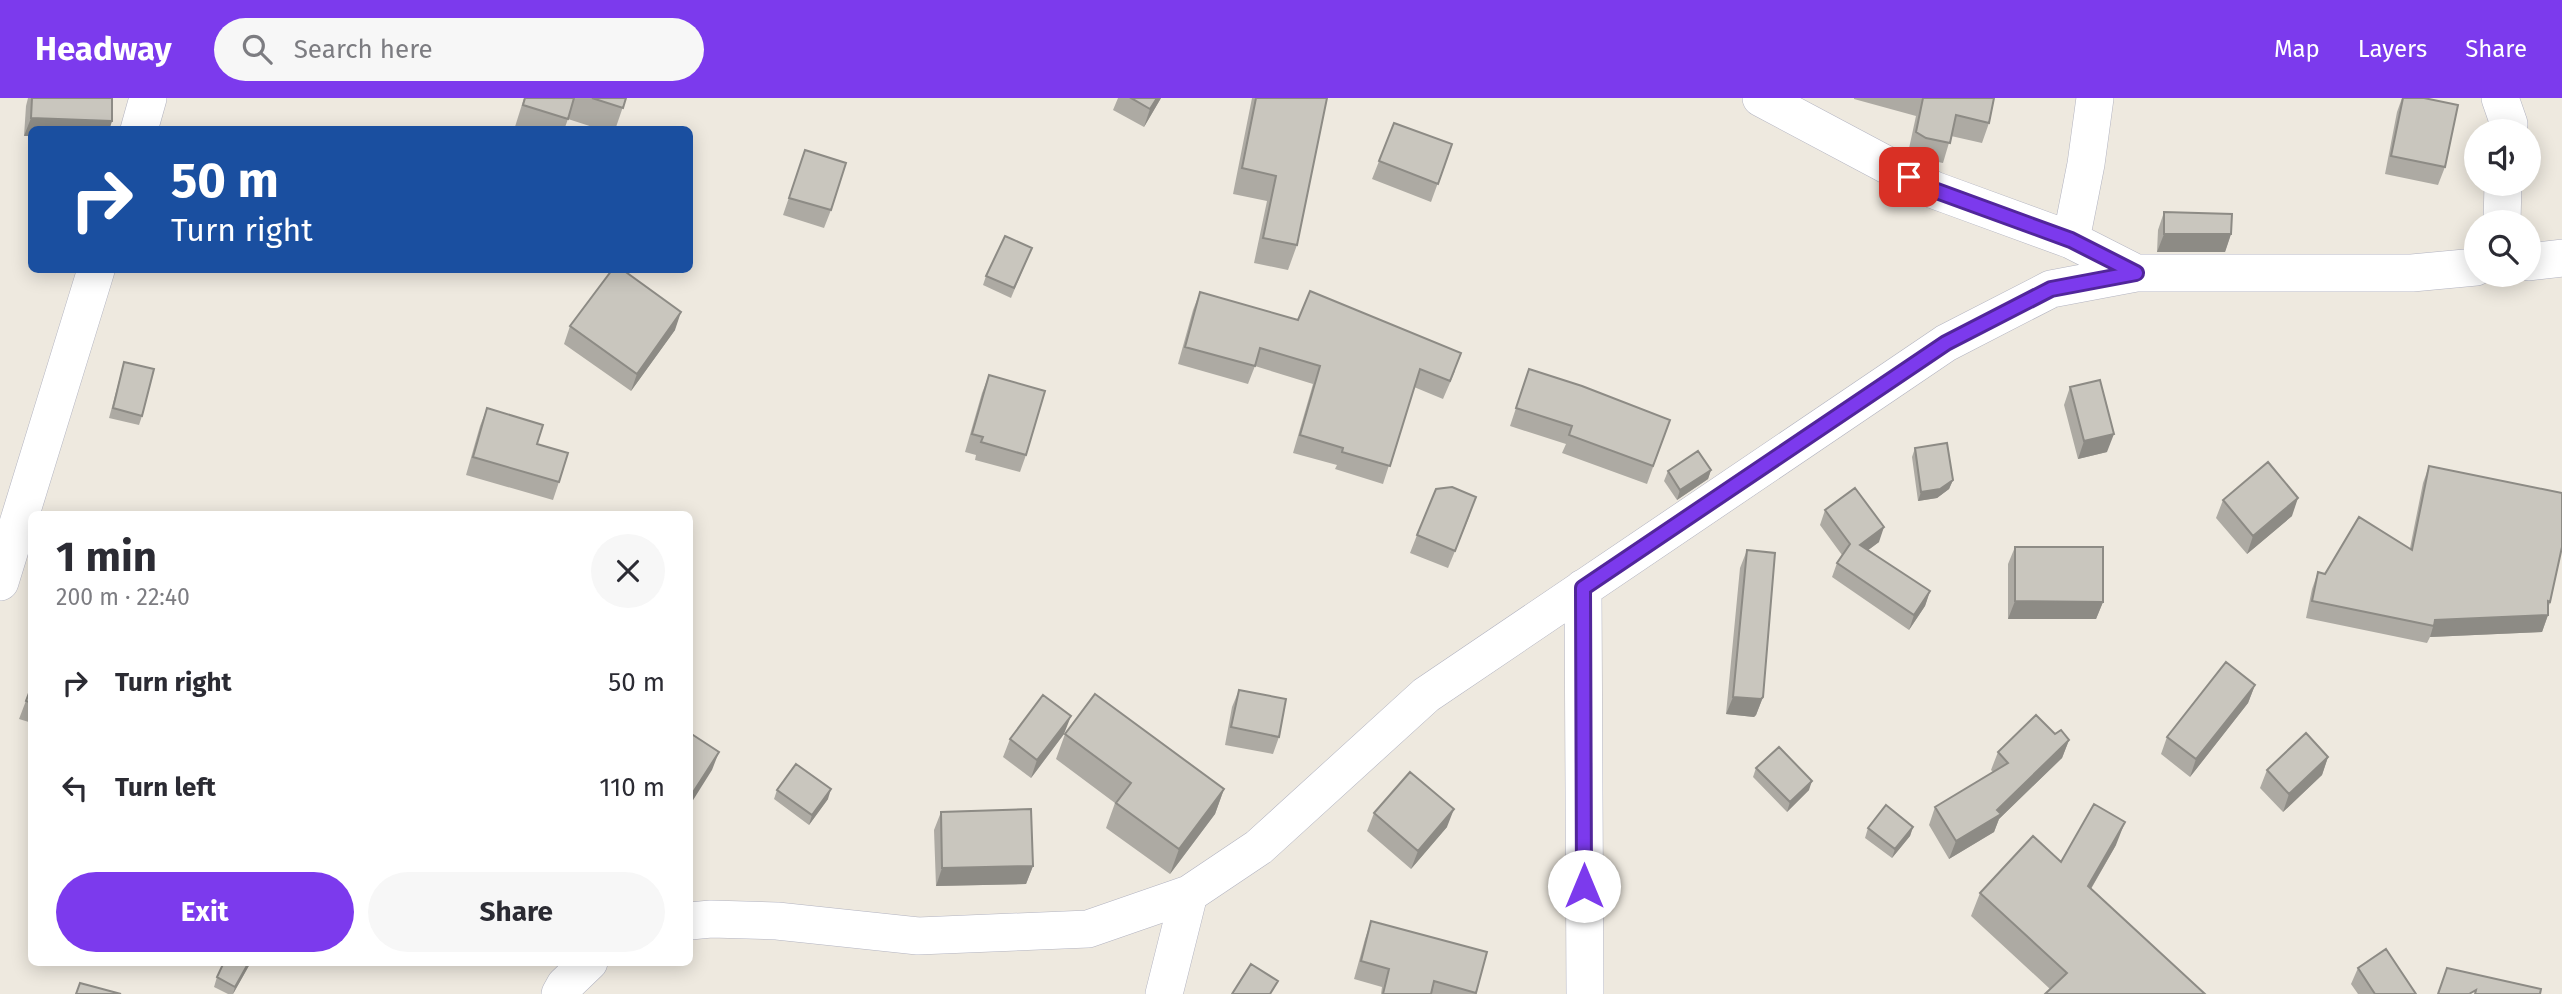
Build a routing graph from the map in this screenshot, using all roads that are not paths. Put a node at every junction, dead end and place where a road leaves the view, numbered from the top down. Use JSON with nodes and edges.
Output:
{"nodes":[{"id":1,"x":148,"y":98,"type":"edge"},
{"id":2,"x":1761,"y":98,"type":"edge"},
{"id":3,"x":2095,"y":98,"type":"edge"},
{"id":4,"x":2500,"y":98,"type":"edge"},
{"id":5,"x":2507,"y":119,"type":"edge"},
{"id":6,"x":140,"y":126,"type":"edge"},
{"id":7,"x":2071,"y":240,"type":"junction"},
{"id":8,"x":2562,"y":258,"type":"edge"},
{"id":9,"x":2541,"y":261,"type":"edge"},
{"id":10,"x":2464,"y":268,"type":"edge"},
{"id":11,"x":95,"y":273,"type":"edge"},
{"id":12,"x":2136,"y":273,"type":"junction"},
{"id":13,"x":0,"y":582,"type":"edge"},
{"id":14,"x":1583,"y":588,"type":"junction"},
{"id":15,"x":1189,"y":894,"type":"junction"},
{"id":16,"x":693,"y":921,"type":"edge"},
{"id":17,"x":585,"y":966,"type":"edge"},
{"id":18,"x":560,"y":994,"type":"edge"},
{"id":19,"x":1164,"y":994,"type":"edge"},
{"id":20,"x":1585,"y":994,"type":"edge"}],
"edges":[{"from":1,"to":6,"type":"street"},
{"from":2,"to":7,"type":"street"},
{"from":3,"to":7,"type":"street"},
{"from":4,"to":5,"type":"street"},
{"from":7,"to":12,"type":"street"},
{"from":8,"to":9,"type":"street"},
{"from":10,"to":12,"type":"street"},
{"from":11,"to":13,"type":"street"},
{"from":12,"to":14,"type":"street"},
{"from":14,"to":15,"type":"street"},
{"from":14,"to":20,"type":"street"},
{"from":15,"to":16,"type":"street"},
{"from":15,"to":19,"type":"street"},
{"from":17,"to":18,"type":"street"}]}
